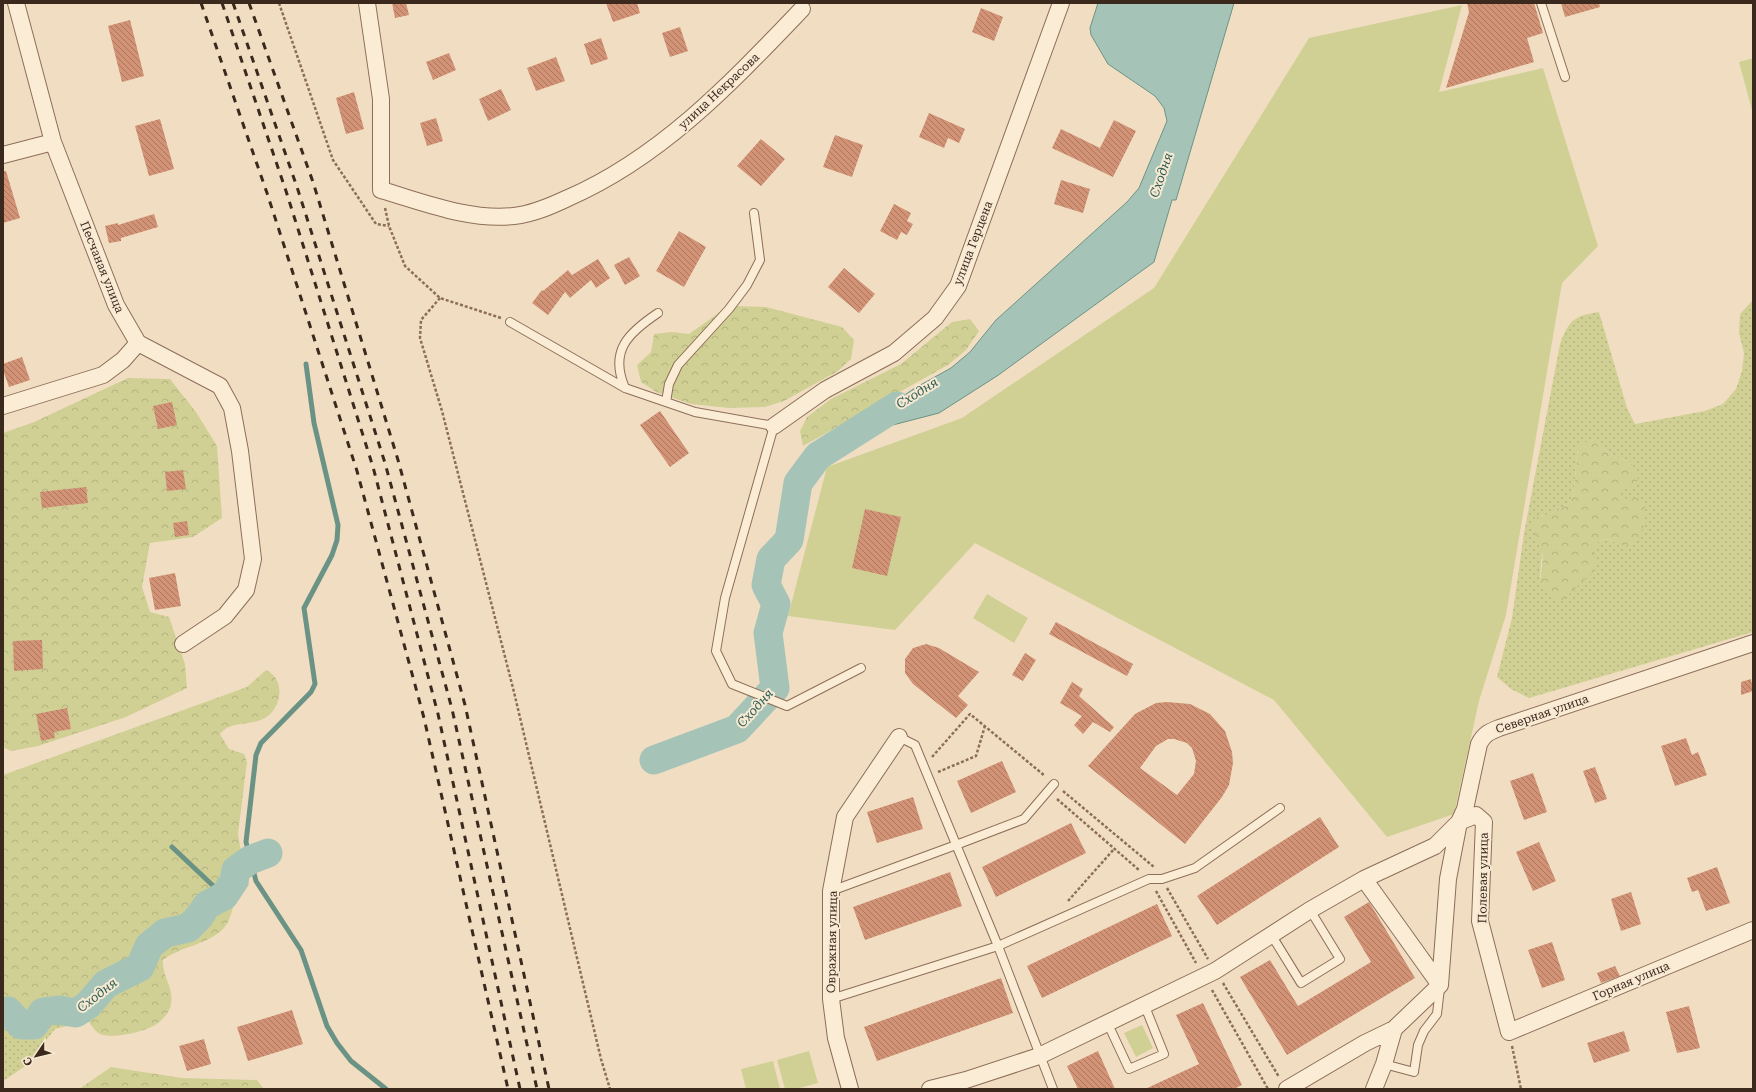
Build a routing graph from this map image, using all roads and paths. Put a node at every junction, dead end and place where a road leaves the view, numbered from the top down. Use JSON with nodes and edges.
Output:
{"nodes":[{"id":1,"x":16,"y":3,"type":"edge"},
{"id":2,"x":279,"y":3,"type":"edge"},
{"id":3,"x":366,"y":3,"type":"edge"},
{"id":4,"x":1061,"y":3,"type":"edge"},
{"id":5,"x":1541,"y":3,"type":"edge"},
{"id":6,"x":802,"y":9,"type":"dead end"},
{"id":7,"x":1565,"y":77,"type":"dead end"},
{"id":8,"x":53,"y":142,"type":"junction"},
{"id":9,"x":3,"y":155,"type":"edge"},
{"id":10,"x":754,"y":213,"type":"dead end"},
{"id":11,"x":440,"y":298,"type":"junction"},
{"id":12,"x":658,"y":313,"type":"dead end"},
{"id":13,"x":510,"y":322,"type":"joint"},
{"id":14,"x":138,"y":343,"type":"junction"},
{"id":15,"x":625,"y":388,"type":"junction"},
{"id":16,"x":666,"y":402,"type":"junction"},
{"id":17,"x":3,"y":406,"type":"edge"},
{"id":18,"x":774,"y":426,"type":"junction"},
{"id":19,"x":1753,"y":643,"type":"edge"},
{"id":20,"x":183,"y":644,"type":"dead end"},
{"id":21,"x":861,"y":668,"type":"dead end"},
{"id":22,"x":970,"y":714,"type":"dead end"},
{"id":23,"x":985,"y":726,"type":"dead end"},
{"id":24,"x":899,"y":737,"type":"joint"},
{"id":25,"x":924,"y":766,"type":"junction"},
{"id":26,"x":928,"y":776,"type":"junction"},
{"id":27,"x":1054,"y":784,"type":"dead end"},
{"id":28,"x":1048,"y":791,"type":"junction"},
{"id":29,"x":1280,"y":808,"type":"dead end"},
{"id":30,"x":1459,"y":822,"type":"junction"},
{"id":31,"x":956,"y":845,"type":"junction"},
{"id":32,"x":1114,"y":849,"type":"junction"},
{"id":33,"x":1149,"y":879,"type":"junction"},
{"id":34,"x":1364,"y":879,"type":"junction"},
{"id":35,"x":831,"y":891,"type":"junction"},
{"id":36,"x":1310,"y":910,"type":"junction"},
{"id":37,"x":1048,"y":924,"type":"junction"},
{"id":38,"x":1753,"y":930,"type":"edge"},
{"id":39,"x":1272,"y":936,"type":"junction"},
{"id":40,"x":998,"y":946,"type":"junction"},
{"id":41,"x":1204,"y":976,"type":"junction"},
{"id":42,"x":1440,"y":985,"type":"junction"},
{"id":43,"x":831,"y":999,"type":"junction"},
{"id":44,"x":1144,"y":1004,"type":"junction"},
{"id":45,"x":1106,"y":1022,"type":"junction"},
{"id":46,"x":1394,"y":1029,"type":"junction"},
{"id":47,"x":1509,"y":1032,"type":"junction"},
{"id":48,"x":1039,"y":1056,"type":"junction"},
{"id":49,"x":1384,"y":1064,"type":"junction"},
{"id":50,"x":967,"y":1084,"type":"edge"},
{"id":51,"x":610,"y":1089,"type":"edge"},
{"id":52,"x":850,"y":1089,"type":"edge"},
{"id":53,"x":930,"y":1089,"type":"edge"},
{"id":54,"x":1053,"y":1089,"type":"edge"},
{"id":55,"x":1268,"y":1089,"type":"edge"},
{"id":56,"x":1287,"y":1089,"type":"edge"},
{"id":57,"x":1374,"y":1089,"type":"edge"},
{"id":58,"x":1521,"y":1089,"type":"edge"}],
"edges":[{"from":1,"to":8,"type":"street","name":"Песчаная улица"},
{"from":2,"to":11,"type":"path"},
{"from":3,"to":6,"type":"street","name":"улица Некрасова"},
{"from":4,"to":18,"type":"street","name":"улица Герцена"},
{"from":5,"to":7,"type":"lane"},
{"from":8,"to":9,"type":"street"},
{"from":8,"to":14,"type":"street","name":"Песчаная улица"},
{"from":10,"to":16,"type":"lane"},
{"from":11,"to":13,"type":"path"},
{"from":11,"to":51,"type":"path"},
{"from":12,"to":15,"type":"lane"},
{"from":13,"to":15,"type":"lane"},
{"from":14,"to":17,"type":"street"},
{"from":14,"to":20,"type":"street"},
{"from":15,"to":16,"type":"lane"},
{"from":16,"to":18,"type":"lane"},
{"from":18,"to":21,"type":"lane"},
{"from":19,"to":30,"type":"street","name":"Северная улица"},
{"from":22,"to":25,"type":"path"},
{"from":23,"to":26,"type":"path"},
{"from":24,"to":25,"type":"lane"},
{"from":24,"to":35,"type":"street","name":"Овражная улица"},
{"from":25,"to":26,"type":"lane"},
{"from":26,"to":31,"type":"lane"},
{"from":27,"to":28,"type":"lane"},
{"from":28,"to":31,"type":"lane"},
{"from":28,"to":32,"type":"path"},
{"from":29,"to":33,"type":"lane"},
{"from":30,"to":34,"type":"street"},
{"from":30,"to":42,"type":"street","name":"Северная улица"},
{"from":30,"to":47,"type":"street","name":"Полевая улица"},
{"from":31,"to":35,"type":"lane"},
{"from":31,"to":40,"type":"lane"},
{"from":32,"to":33,"type":"path"},
{"from":32,"to":37,"type":"path"},
{"from":33,"to":37,"type":"lane"},
{"from":33,"to":41,"type":"path"},
{"from":34,"to":36,"type":"street"},
{"from":34,"to":42,"type":"street"},
{"from":35,"to":43,"type":"street","name":"Овражная улица"},
{"from":36,"to":39,"type":"street"},
{"from":36,"to":39,"type":"lane"},
{"from":37,"to":40,"type":"lane"},
{"from":38,"to":47,"type":"street","name":"Горная улица"},
{"from":39,"to":41,"type":"street"},
{"from":40,"to":43,"type":"lane"},
{"from":40,"to":48,"type":"lane"},
{"from":41,"to":44,"type":"street"},
{"from":41,"to":55,"type":"path"},
{"from":42,"to":46,"type":"street"},
{"from":42,"to":49,"type":"lane"},
{"from":43,"to":52,"type":"street","name":"Овражная улица"},
{"from":44,"to":45,"type":"street"},
{"from":44,"to":45,"type":"lane"},
{"from":45,"to":48,"type":"street"},
{"from":46,"to":49,"type":"street"},
{"from":46,"to":56,"type":"street"},
{"from":47,"to":58,"type":"path"},
{"from":48,"to":50,"type":"street"},
{"from":48,"to":54,"type":"lane"},
{"from":49,"to":57,"type":"street"},
{"from":50,"to":53,"type":"street"}]}
